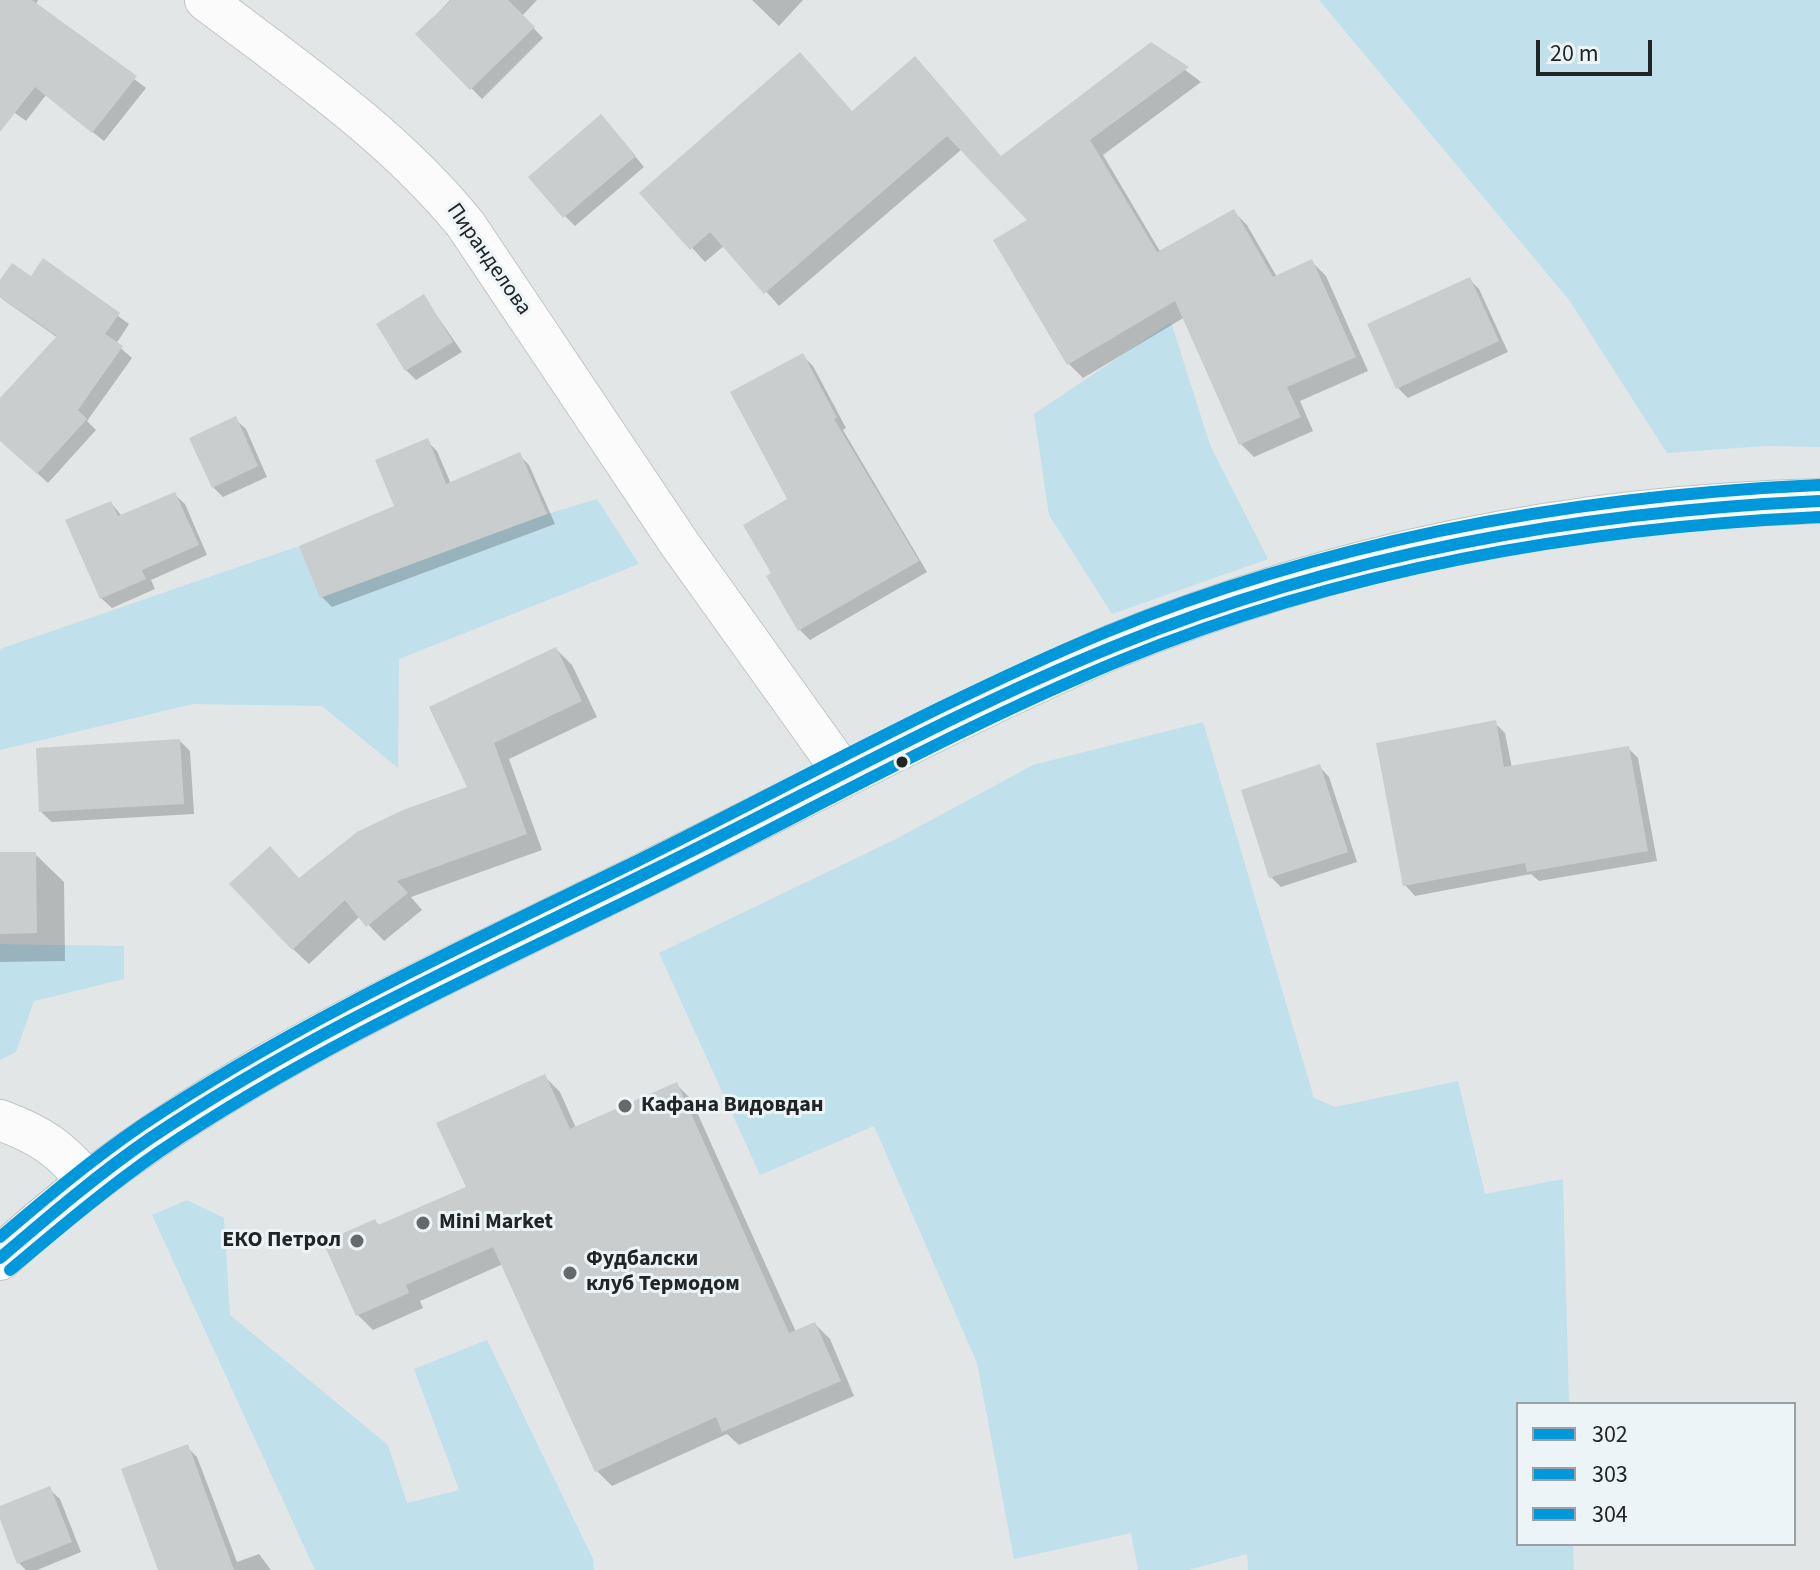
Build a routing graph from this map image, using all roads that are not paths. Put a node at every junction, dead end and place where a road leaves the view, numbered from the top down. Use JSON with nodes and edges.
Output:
{"nodes":[{"id":1,"x":205,"y":0,"type":"edge"},
{"id":2,"x":1820,"y":501,"type":"edge"},
{"id":3,"x":845,"y":775,"type":"junction"},
{"id":4,"x":0,"y":1120,"type":"edge"},
{"id":5,"x":89,"y":1183,"type":"junction"},
{"id":6,"x":0,"y":1258,"type":"edge"}],
"edges":[{"from":1,"to":3,"type":"street","name":"Пиранделова"},
{"from":2,"to":3,"type":"main road"},
{"from":3,"to":5,"type":"main road"},
{"from":4,"to":5,"type":"street"},
{"from":5,"to":6,"type":"main road"}]}
